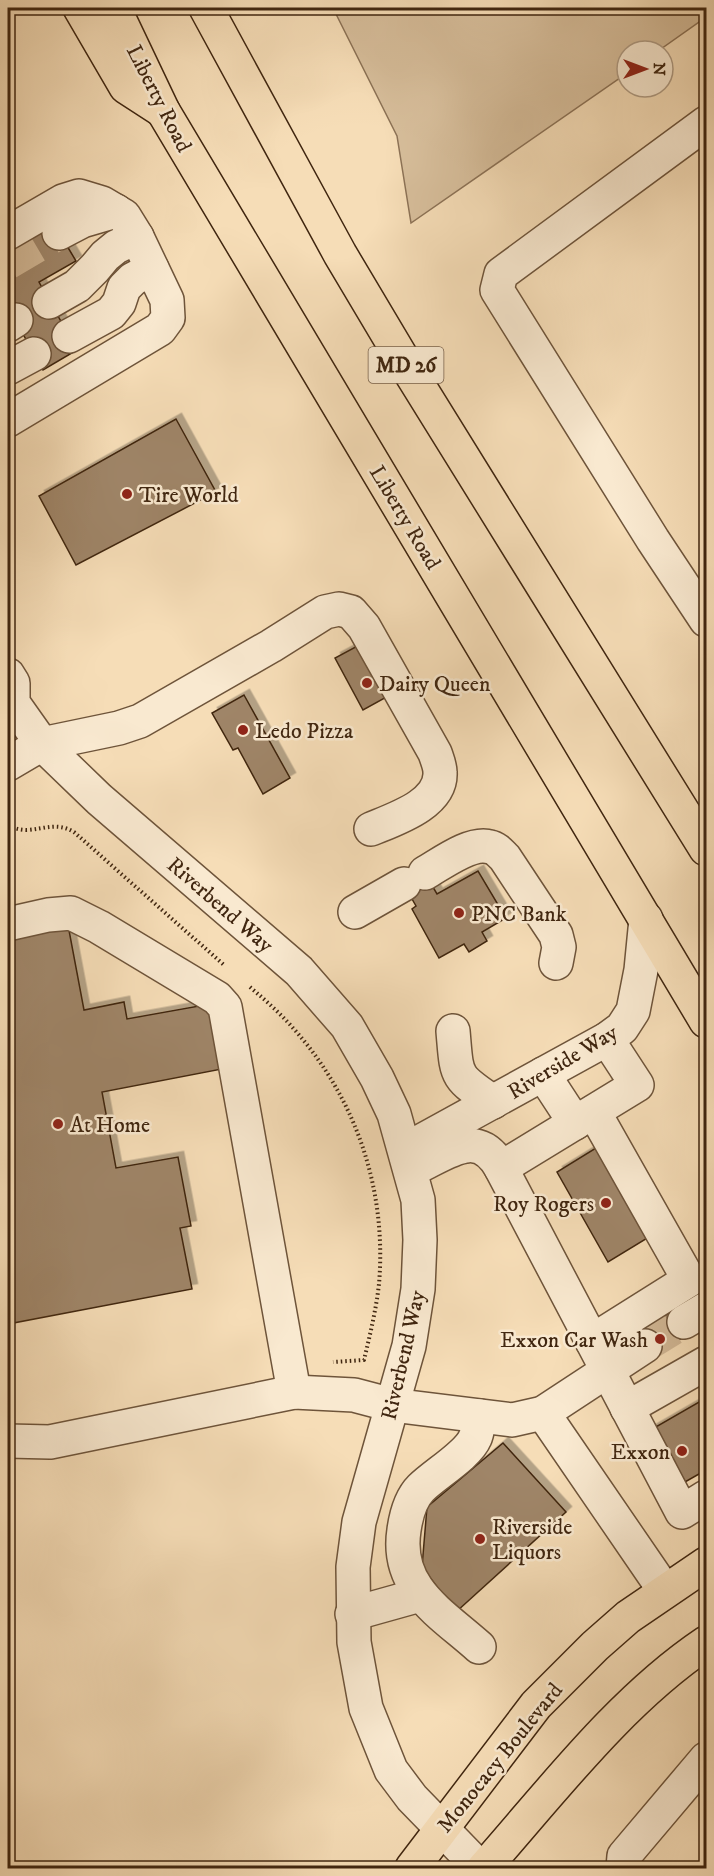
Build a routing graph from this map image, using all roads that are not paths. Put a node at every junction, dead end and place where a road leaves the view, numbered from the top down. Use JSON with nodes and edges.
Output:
{"nodes":[{"id":1,"x":80,"y":8,"type":"edge"},
{"id":2,"x":114,"y":8,"type":"edge"},
{"id":3,"x":206,"y":8,"type":"edge"},
{"id":4,"x":164,"y":111,"type":"junction"},
{"id":5,"x":706,"y":123,"type":"edge"},
{"id":6,"x":116,"y":211,"type":"junction"},
{"id":7,"x":8,"y":233,"type":"edge"},
{"id":8,"x":59,"y":233,"type":"tunnel mouth"},
{"id":9,"x":137,"y":237,"type":"junction"},
{"id":10,"x":152,"y":269,"type":"junction"},
{"id":11,"x":49,"y":302,"type":"dead end"},
{"id":12,"x":69,"y":336,"type":"dead end"},
{"id":13,"x":8,"y":420,"type":"edge"},
{"id":14,"x":706,"y":620,"type":"edge"},
{"id":15,"x":9,"y":693,"type":"edge"},
{"id":16,"x":42,"y":744,"type":"junction"},
{"id":17,"x":8,"y":764,"type":"edge"},
{"id":18,"x":371,"y":829,"type":"dead end"},
{"id":19,"x":706,"y":849,"type":"edge"},
{"id":20,"x":356,"y":912,"type":"dead end"},
{"id":21,"x":646,"y":919,"type":"junction"},
{"id":22,"x":8,"y":924,"type":"edge"},
{"id":23,"x":556,"y":963,"type":"dead end"},
{"id":24,"x":706,"y":1021,"type":"edge"},
{"id":25,"x":453,"y":1031,"type":"dead end"},
{"id":26,"x":607,"y":1039,"type":"junction"},
{"id":27,"x":543,"y":1074,"type":"junction"},
{"id":28,"x":493,"y":1102,"type":"junction"},
{"id":29,"x":585,"y":1117,"type":"junction"},
{"id":30,"x":408,"y":1160,"type":"junction"},
{"id":31,"x":501,"y":1168,"type":"junction"},
{"id":32,"x":698,"y":1275,"type":"edge"},
{"id":33,"x":592,"y":1341,"type":"junction"},
{"id":34,"x":645,"y":1346,"type":"tunnel mouth"},
{"id":35,"x":706,"y":1363,"type":"edge"},
{"id":36,"x":608,"y":1370,"type":"junction"},
{"id":37,"x":294,"y":1392,"type":"junction"},
{"id":38,"x":392,"y":1405,"type":"junction"},
{"id":39,"x":627,"y":1408,"type":"junction"},
{"id":40,"x":543,"y":1413,"type":"junction"},
{"id":41,"x":480,"y":1416,"type":"junction"},
{"id":42,"x":8,"y":1441,"type":"edge"},
{"id":43,"x":706,"y":1497,"type":"edge"},
{"id":44,"x":706,"y":1564,"type":"edge"},
{"id":45,"x":665,"y":1591,"type":"junction"},
{"id":46,"x":420,"y":1595,"type":"junction"},
{"id":47,"x":352,"y":1614,"type":"junction"},
{"id":48,"x":479,"y":1647,"type":"dead end"},
{"id":49,"x":705,"y":1647,"type":"edge"},
{"id":50,"x":706,"y":1759,"type":"edge"},
{"id":51,"x":442,"y":1829,"type":"junction"},
{"id":52,"x":412,"y":1869,"type":"edge"},
{"id":53,"x":482,"y":1869,"type":"edge"},
{"id":54,"x":623,"y":1869,"type":"edge"}],
"edges":[{"from":1,"to":4,"type":"main road"},
{"from":2,"to":4,"type":"main road","name":"Liberty Road"},
{"from":3,"to":19,"type":"main road","number":"MD 26"},
{"from":4,"to":21,"type":"main road","name":"Liberty Road"},
{"from":5,"to":14,"type":"street"},
{"from":6,"to":7,"type":"street"},
{"from":6,"to":8,"type":"street"},
{"from":6,"to":9,"type":"street"},
{"from":9,"to":10,"type":"street"},
{"from":9,"to":11,"type":"street"},
{"from":10,"to":12,"type":"street"},
{"from":10,"to":13,"type":"street"},
{"from":15,"to":16,"type":"street","name":"Riverbend Way"},
{"from":16,"to":17,"type":"street"},
{"from":16,"to":18,"type":"street"},
{"from":16,"to":30,"type":"street","name":"Riverbend Way"},
{"from":20,"to":23,"type":"street"},
{"from":21,"to":24,"type":"main road","name":"Liberty Road"},
{"from":21,"to":26,"type":"street","name":"Riverside Way"},
{"from":22,"to":37,"type":"street"},
{"from":25,"to":28,"type":"street"},
{"from":26,"to":27,"type":"street","name":"Riverside Way"},
{"from":26,"to":29,"type":"street"},
{"from":27,"to":28,"type":"street","name":"Riverside Way"},
{"from":27,"to":29,"type":"street"},
{"from":28,"to":30,"type":"street","name":"Riverside Way"},
{"from":29,"to":31,"type":"street"},
{"from":29,"to":32,"type":"street"},
{"from":30,"to":31,"type":"street"},
{"from":30,"to":38,"type":"street","name":"Riverbend Way"},
{"from":31,"to":33,"type":"street"},
{"from":32,"to":33,"type":"street"},
{"from":33,"to":36,"type":"street"},
{"from":34,"to":36,"type":"street"},
{"from":35,"to":39,"type":"street"},
{"from":36,"to":39,"type":"street"},
{"from":36,"to":40,"type":"street"},
{"from":37,"to":38,"type":"street"},
{"from":37,"to":42,"type":"street"},
{"from":38,"to":41,"type":"street"},
{"from":38,"to":47,"type":"street","name":"Riverbend Way"},
{"from":39,"to":43,"type":"street"},
{"from":40,"to":41,"type":"street"},
{"from":40,"to":45,"type":"street"},
{"from":41,"to":46,"type":"street"},
{"from":44,"to":45,"type":"main road","name":"Monocacy Boulevard"},
{"from":45,"to":51,"type":"main road","name":"Monocacy Boulevard"},
{"from":46,"to":47,"type":"street"},
{"from":46,"to":48,"type":"street"},
{"from":47,"to":51,"type":"street","name":"Riverbend Way"},
{"from":49,"to":53,"type":"main road"},
{"from":50,"to":54,"type":"street"},
{"from":51,"to":52,"type":"main road","name":"Monocacy Boulevard"},
{"from":51,"to":53,"type":"street","name":"Riverbend Way"}]}
